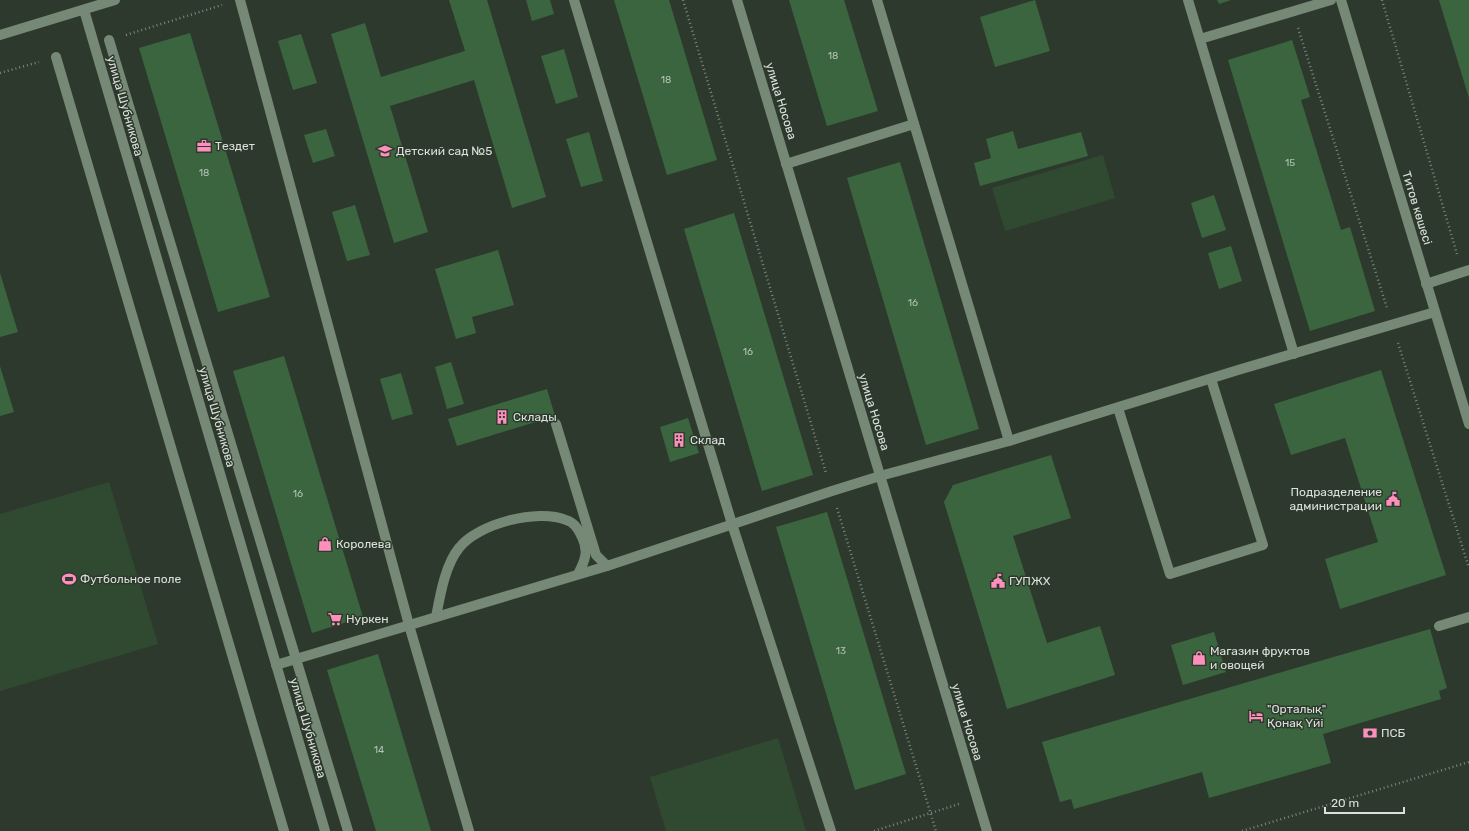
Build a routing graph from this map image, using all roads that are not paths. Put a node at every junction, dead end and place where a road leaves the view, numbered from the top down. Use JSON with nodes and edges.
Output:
{"nodes":[{"id":1,"x":115,"y":0,"type":"edge"},
{"id":2,"x":240,"y":0,"type":"edge"},
{"id":3,"x":574,"y":0,"type":"edge"},
{"id":4,"x":737,"y":0,"type":"edge"},
{"id":5,"x":877,"y":0,"type":"edge"},
{"id":6,"x":1188,"y":0,"type":"edge"},
{"id":7,"x":1331,"y":0,"type":"edge"},
{"id":8,"x":1341,"y":0,"type":"edge"},
{"id":9,"x":84,"y":10,"type":"junction"},
{"id":10,"x":0,"y":35,"type":"edge"},
{"id":11,"x":1200,"y":39,"type":"junction"},
{"id":12,"x":109,"y":40,"type":"dead end"},
{"id":13,"x":56,"y":57,"type":"dead end"},
{"id":14,"x":914,"y":124,"type":"junction"},
{"id":15,"x":786,"y":164,"type":"junction"},
{"id":16,"x":1466,"y":271,"type":"edge"},
{"id":17,"x":1426,"y":284,"type":"junction"},
{"id":18,"x":1435,"y":312,"type":"junction"},
{"id":19,"x":1294,"y":354,"type":"junction"},
{"id":20,"x":1211,"y":379,"type":"junction"},
{"id":21,"x":1118,"y":408,"type":"junction"},
{"id":22,"x":556,"y":424,"type":"dead end"},
{"id":23,"x":1469,"y":424,"type":"edge"},
{"id":24,"x":1009,"y":441,"type":"junction"},
{"id":25,"x":880,"y":476,"type":"junction"},
{"id":26,"x":732,"y":524,"type":"junction"},
{"id":27,"x":607,"y":566,"type":"junction"},
{"id":28,"x":578,"y":574,"type":"junction"},
{"id":29,"x":436,"y":617,"type":"junction"},
{"id":30,"x":1469,"y":617,"type":"edge"},
{"id":31,"x":409,"y":625,"type":"junction"},
{"id":32,"x":1439,"y":626,"type":"dead end"},
{"id":33,"x":295,"y":659,"type":"junction"},
{"id":34,"x":276,"y":665,"type":"junction"},
{"id":35,"x":284,"y":831,"type":"edge"},
{"id":36,"x":325,"y":831,"type":"edge"},
{"id":37,"x":348,"y":831,"type":"edge"},
{"id":38,"x":469,"y":831,"type":"edge"},
{"id":39,"x":831,"y":831,"type":"edge"},
{"id":40,"x":987,"y":831,"type":"edge"}],
"edges":[{"from":1,"to":9,"type":"street"},
{"from":2,"to":31,"type":"street"},
{"from":3,"to":26,"type":"street"},
{"from":4,"to":15,"type":"street","name":"улица Носова"},
{"from":5,"to":14,"type":"street"},
{"from":6,"to":11,"type":"street"},
{"from":7,"to":11,"type":"street"},
{"from":8,"to":17,"type":"street","name":"Титов көшесі"},
{"from":9,"to":10,"type":"street"},
{"from":9,"to":34,"type":"street","name":"улица Шубникова"},
{"from":11,"to":19,"type":"street"},
{"from":12,"to":33,"type":"street"},
{"from":13,"to":35,"type":"street"},
{"from":14,"to":15,"type":"street"},
{"from":14,"to":24,"type":"street"},
{"from":15,"to":25,"type":"street","name":"улица Носова"},
{"from":16,"to":17,"type":"street"},
{"from":17,"to":18,"type":"street","name":"Титов көшесі"},
{"from":18,"to":19,"type":"street"},
{"from":18,"to":23,"type":"street","name":"Титов көшесі"},
{"from":19,"to":20,"type":"street"},
{"from":20,"to":21,"type":"street"},
{"from":20,"to":21,"type":"street"},
{"from":21,"to":24,"type":"street"},
{"from":22,"to":27,"type":"street"},
{"from":24,"to":25,"type":"street"},
{"from":25,"to":26,"type":"street"},
{"from":25,"to":40,"type":"street","name":"улица Носова"},
{"from":26,"to":27,"type":"street"},
{"from":26,"to":39,"type":"street"},
{"from":27,"to":28,"type":"street"},
{"from":28,"to":29,"type":"street"},
{"from":28,"to":29,"type":"street"},
{"from":29,"to":31,"type":"street"},
{"from":30,"to":32,"type":"street"},
{"from":31,"to":33,"type":"street"},
{"from":31,"to":38,"type":"street"},
{"from":33,"to":34,"type":"street"},
{"from":33,"to":37,"type":"street"},
{"from":34,"to":36,"type":"street","name":"улица Шубникова"}]}
